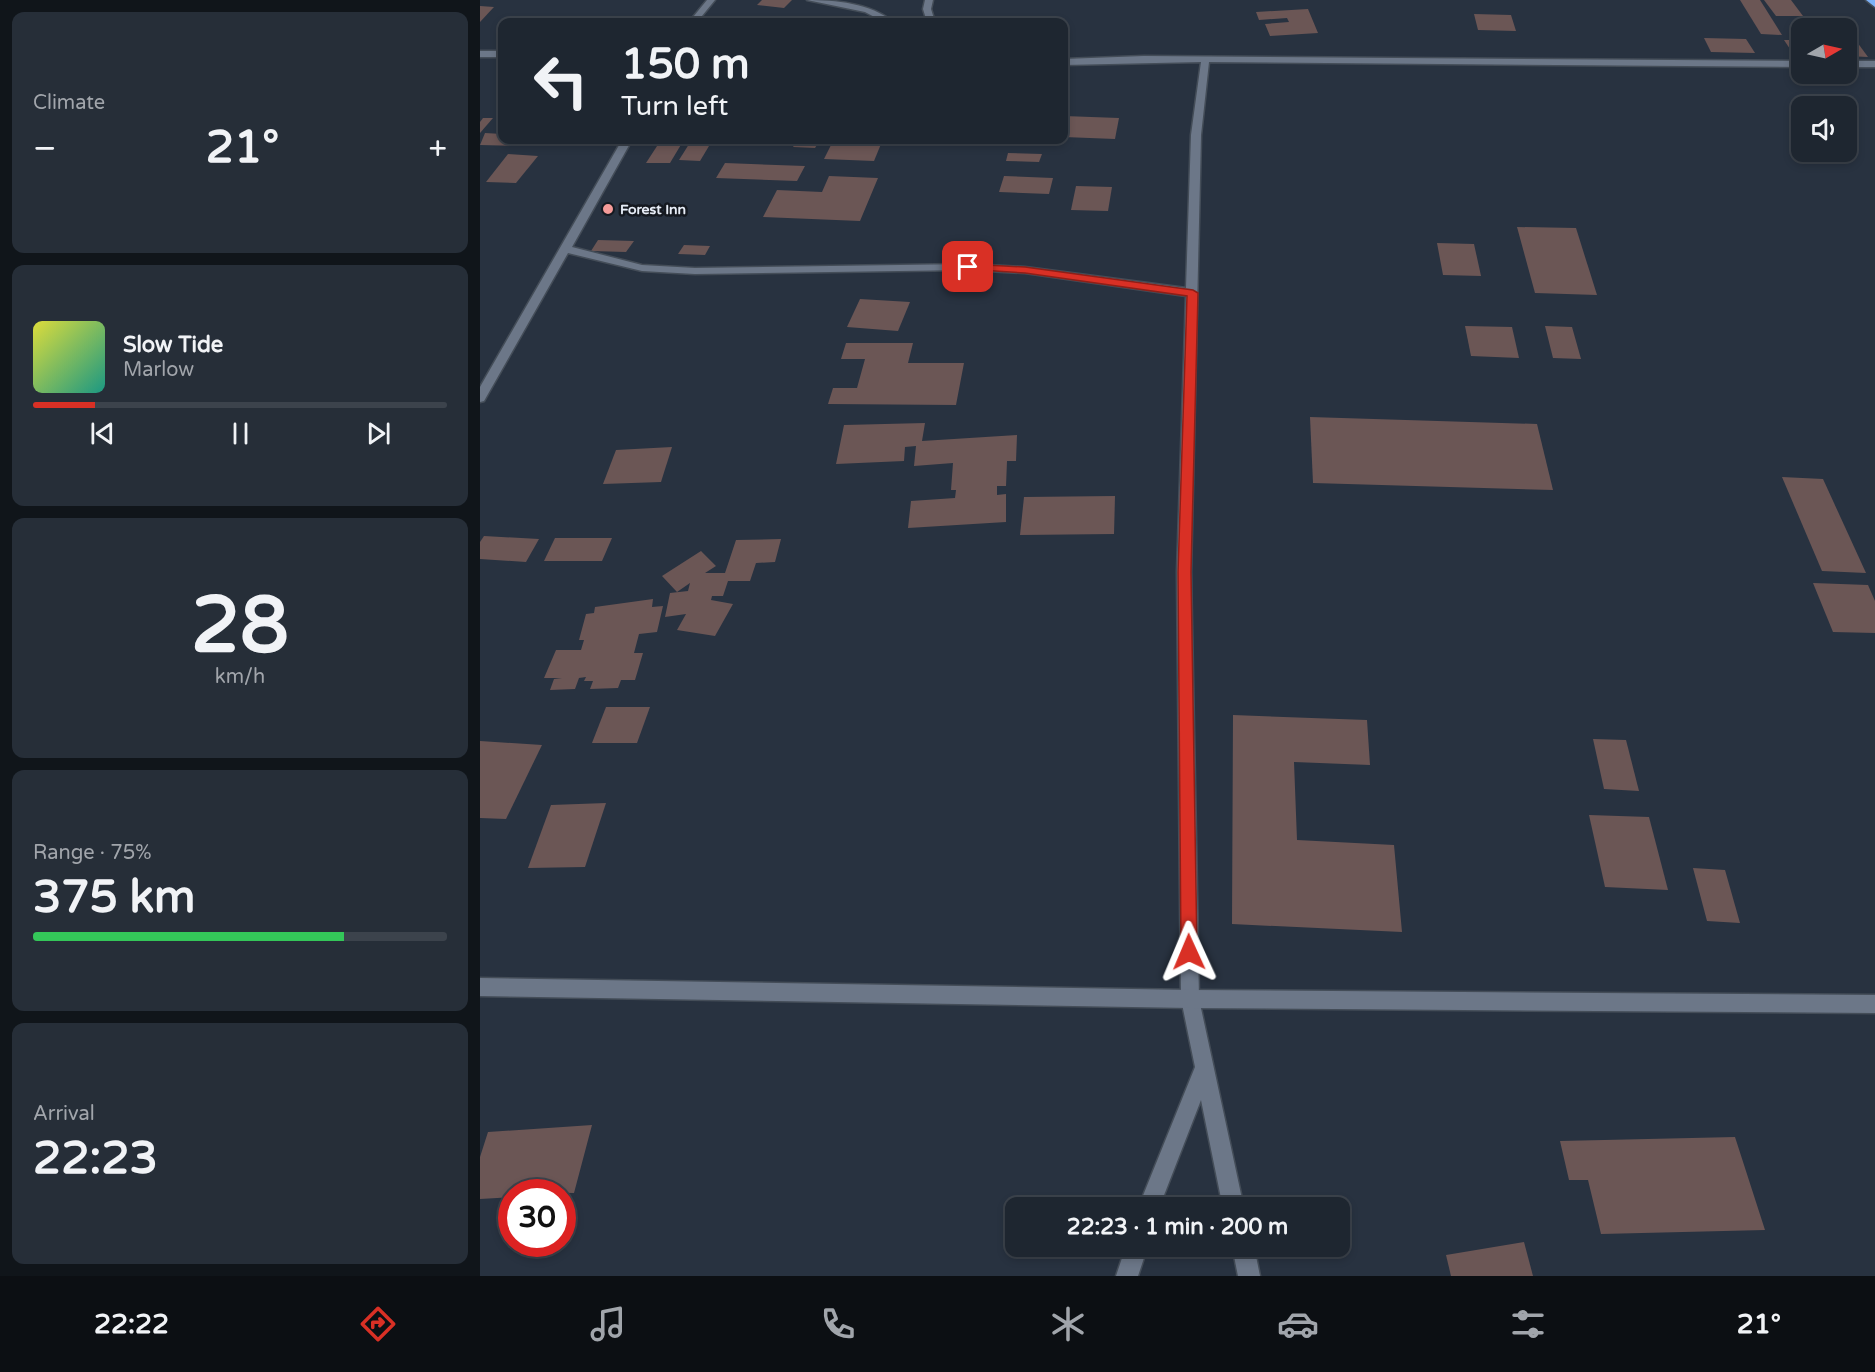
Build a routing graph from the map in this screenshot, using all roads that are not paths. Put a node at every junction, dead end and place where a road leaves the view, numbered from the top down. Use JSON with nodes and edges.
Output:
{"nodes":[{"id":1,"x":711,"y":0,"type":"edge"},
{"id":2,"x":811,"y":0,"type":"edge"},
{"id":3,"x":868,"y":0,"type":"edge"},
{"id":4,"x":929,"y":0,"type":"edge"},
{"id":5,"x":1871,"y":0,"type":"edge"},
{"id":6,"x":1875,"y":4,"type":"edge"},
{"id":7,"x":867,"y":10,"type":"junction"},
{"id":8,"x":696,"y":18,"type":"edge"},
{"id":9,"x":882,"y":18,"type":"edge"},
{"id":10,"x":930,"y":18,"type":"edge"},
{"id":11,"x":480,"y":54,"type":"edge"},
{"id":12,"x":498,"y":54,"type":"edge"},
{"id":13,"x":1068,"y":62,"type":"edge"},
{"id":14,"x":1205,"y":62,"type":"junction"},
{"id":15,"x":1791,"y":64,"type":"edge"},
{"id":16,"x":1857,"y":64,"type":"edge"},
{"id":17,"x":1875,"y":64,"type":"edge"},
{"id":18,"x":625,"y":144,"type":"edge"},
{"id":19,"x":567,"y":249,"type":"junction"},
{"id":20,"x":1193,"y":293,"type":"junction"},
{"id":21,"x":480,"y":398,"type":"edge"},
{"id":22,"x":480,"y":987,"type":"edge"},
{"id":23,"x":1190,"y":999,"type":"junction"},
{"id":24,"x":1875,"y":1004,"type":"edge"},
{"id":25,"x":1204,"y":1068,"type":"junction"},
{"id":26,"x":1152,"y":1197,"type":"edge"},
{"id":27,"x":1232,"y":1197,"type":"edge"},
{"id":28,"x":1133,"y":1257,"type":"edge"},
{"id":29,"x":1245,"y":1257,"type":"edge"},
{"id":30,"x":1126,"y":1276,"type":"edge"},
{"id":31,"x":1249,"y":1276,"type":"edge"}],
"edges":[{"from":1,"to":8,"type":"street"},
{"from":2,"to":7,"type":"street"},
{"from":3,"to":7,"type":"street"},
{"from":4,"to":10,"type":"street"},
{"from":5,"to":6,"type":"highway"},
{"from":7,"to":9,"type":"street"},
{"from":11,"to":12,"type":"street"},
{"from":13,"to":14,"type":"street"},
{"from":14,"to":15,"type":"street"},
{"from":14,"to":20,"type":"street"},
{"from":16,"to":17,"type":"street"},
{"from":18,"to":19,"type":"street"},
{"from":19,"to":20,"type":"street"},
{"from":19,"to":21,"type":"street"},
{"from":20,"to":23,"type":"street"},
{"from":22,"to":23,"type":"street"},
{"from":23,"to":24,"type":"street"},
{"from":23,"to":25,"type":"street"},
{"from":25,"to":26,"type":"street"},
{"from":25,"to":27,"type":"street"},
{"from":28,"to":30,"type":"street"},
{"from":29,"to":31,"type":"street"}]}
